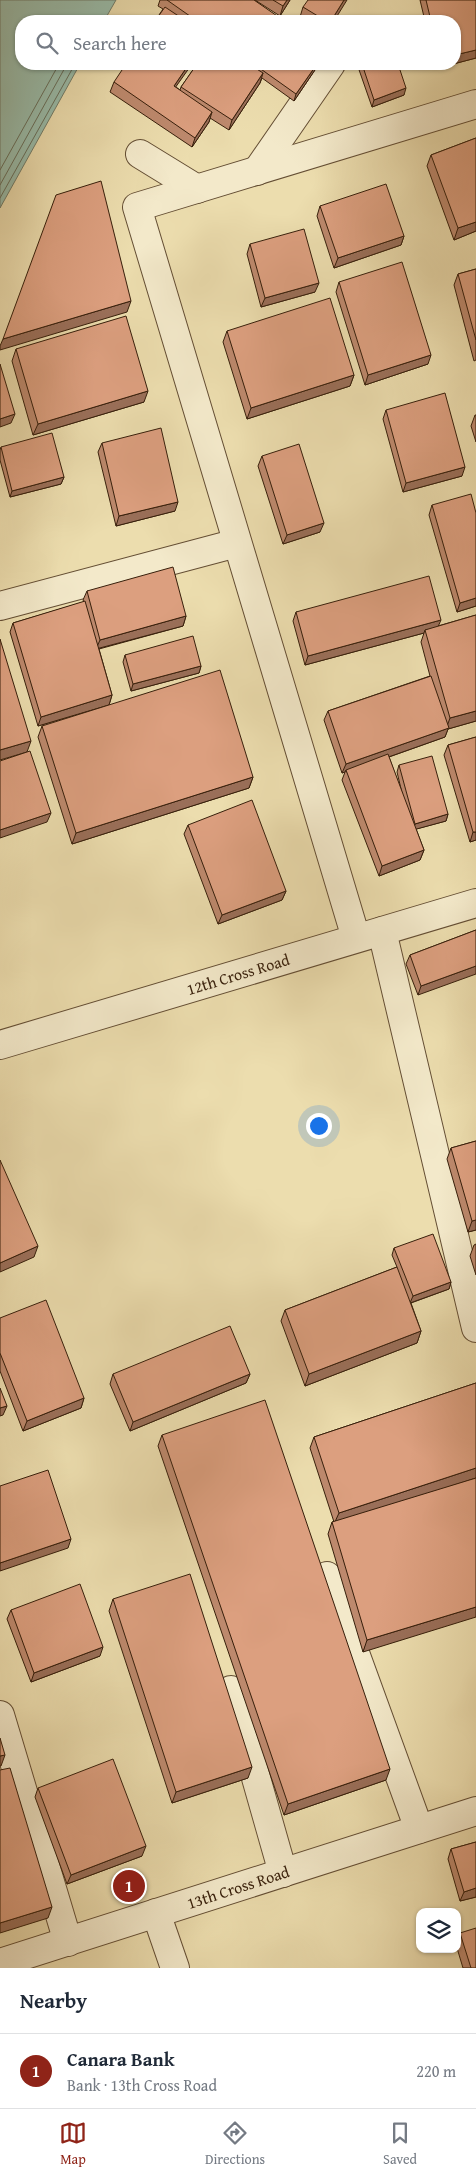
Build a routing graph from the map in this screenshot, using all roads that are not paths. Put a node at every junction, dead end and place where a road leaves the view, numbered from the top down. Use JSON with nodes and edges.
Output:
{"nodes":[{"id":1,"x":327,"y":70,"type":"edge"},
{"id":2,"x":476,"y":104,"type":"edge"},
{"id":3,"x":140,"y":154,"type":"dead end"},
{"id":4,"x":257,"y":171,"type":"junction"},
{"id":5,"x":197,"y":189,"type":"junction"},
{"id":6,"x":237,"y":543,"type":"junction"},
{"id":7,"x":0,"y":606,"type":"edge"},
{"id":8,"x":476,"y":903,"type":"edge"},
{"id":9,"x":382,"y":931,"type":"junction"},
{"id":10,"x":356,"y":938,"type":"junction"},
{"id":11,"x":0,"y":1045,"type":"edge"},
{"id":12,"x":476,"y":1328,"type":"edge"},
{"id":13,"x":327,"y":1576,"type":"edge"},
{"id":14,"x":231,"y":1690,"type":"dead end"},
{"id":15,"x":0,"y":1715,"type":"edge"},
{"id":16,"x":476,"y":1811,"type":"edge"},
{"id":17,"x":419,"y":1829,"type":"junction"},
{"id":18,"x":283,"y":1873,"type":"junction"},
{"id":19,"x":156,"y":1913,"type":"junction"},
{"id":20,"x":68,"y":1942,"type":"junction"},
{"id":21,"x":0,"y":1963,"type":"edge"},
{"id":22,"x":175,"y":1968,"type":"edge"}],
"edges":[{"from":1,"to":4,"type":"street"},
{"from":2,"to":4,"type":"street"},
{"from":3,"to":5,"type":"street"},
{"from":4,"to":5,"type":"street"},
{"from":5,"to":6,"type":"street"},
{"from":6,"to":7,"type":"street"},
{"from":6,"to":10,"type":"street"},
{"from":8,"to":9,"type":"street","name":"12th Cross Road"},
{"from":9,"to":10,"type":"street","name":"12th Cross Road"},
{"from":9,"to":12,"type":"street"},
{"from":10,"to":11,"type":"street","name":"12th Cross Road"},
{"from":13,"to":17,"type":"street"},
{"from":14,"to":18,"type":"street"},
{"from":15,"to":20,"type":"street"},
{"from":16,"to":17,"type":"street","name":"13th Cross Road"},
{"from":17,"to":18,"type":"street","name":"13th Cross Road"},
{"from":18,"to":19,"type":"street","name":"13th Cross Road"},
{"from":19,"to":20,"type":"street","name":"13th Cross Road"},
{"from":19,"to":22,"type":"street"},
{"from":20,"to":21,"type":"street","name":"13th Cross Road"}]}
